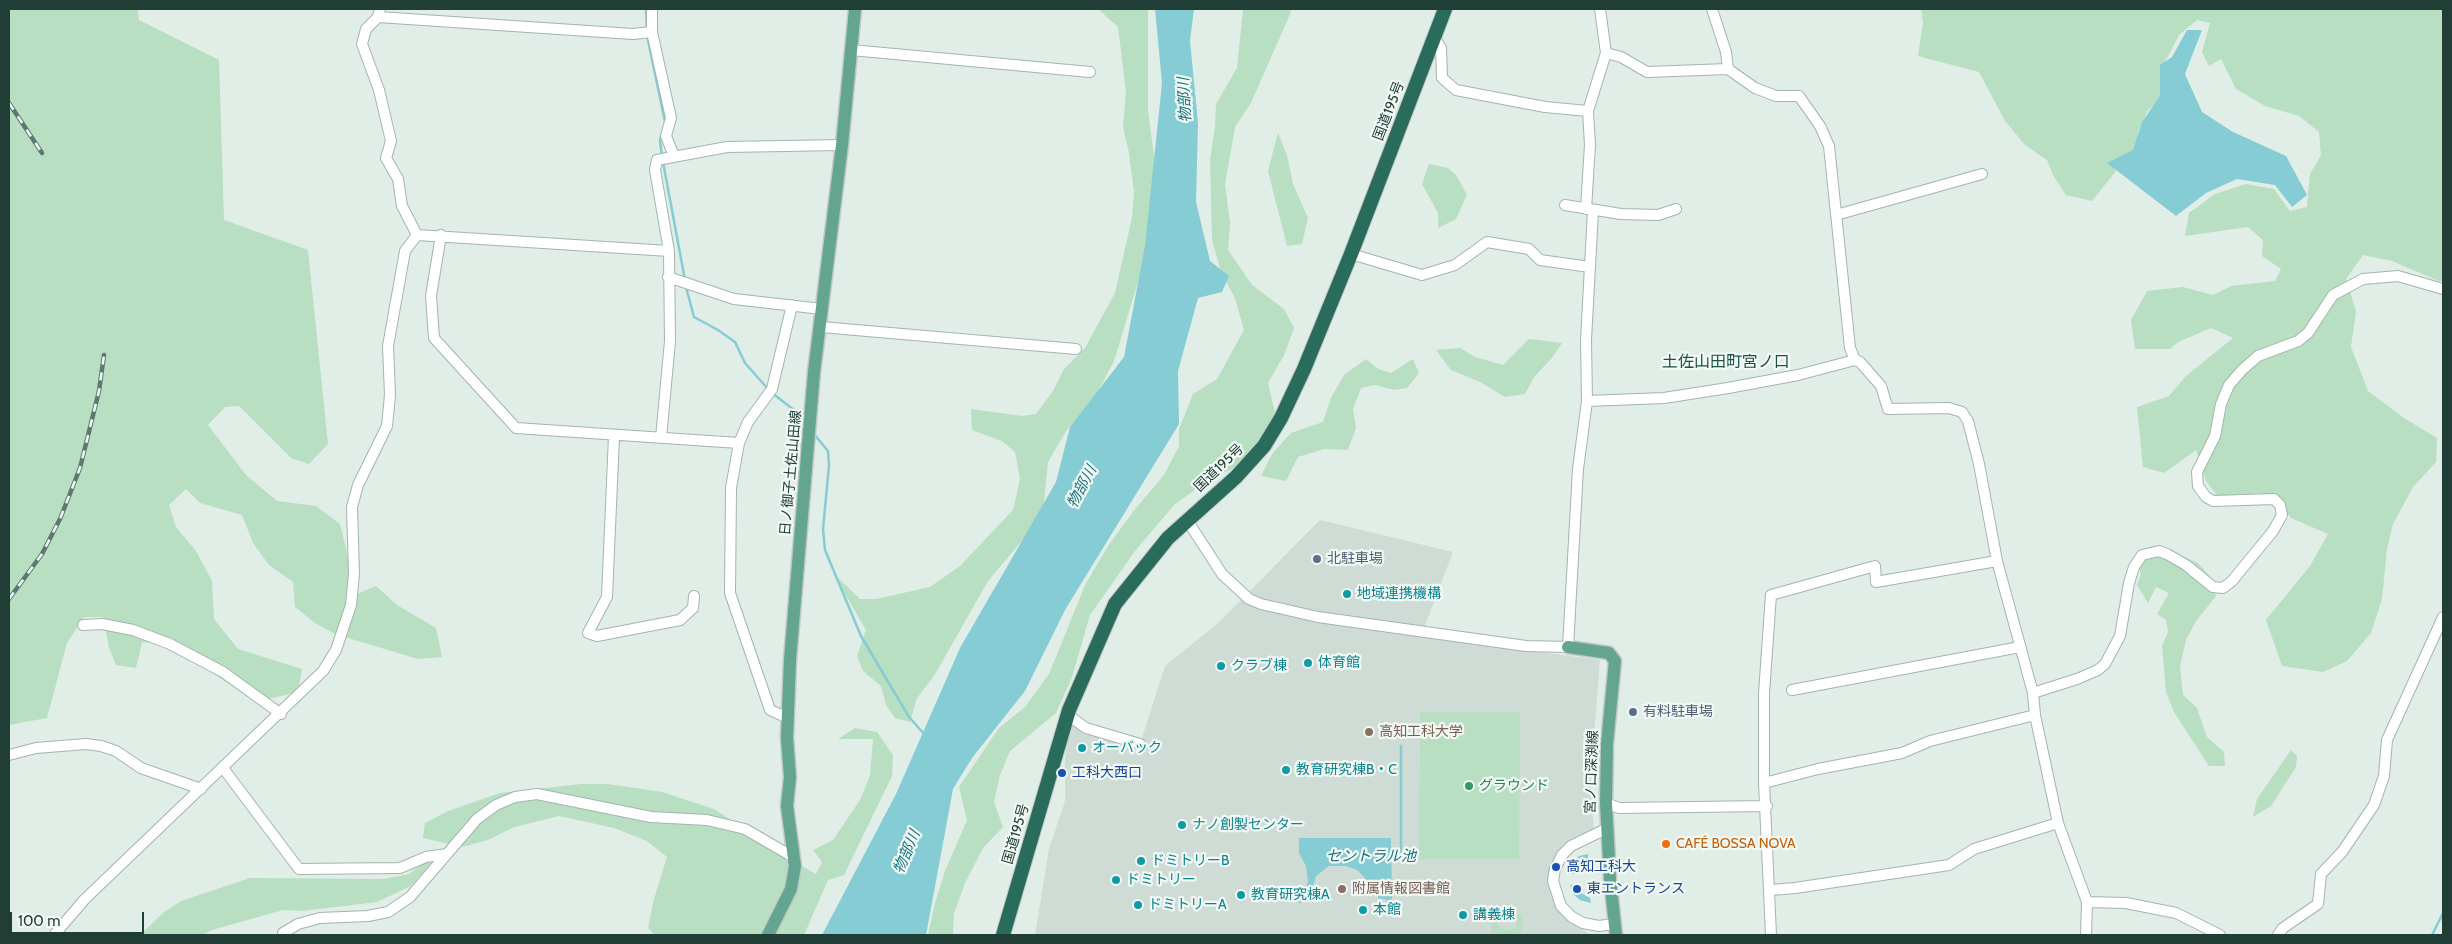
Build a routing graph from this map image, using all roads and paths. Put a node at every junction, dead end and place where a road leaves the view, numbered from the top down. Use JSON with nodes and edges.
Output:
{"nodes":[{"id":1,"x":652,"y":9,"type":"edge"},
{"id":2,"x":855,"y":9,"type":"edge"},
{"id":3,"x":1445,"y":9,"type":"edge"},
{"id":4,"x":1600,"y":9,"type":"edge"},
{"id":5,"x":1712,"y":9,"type":"edge"},
{"id":6,"x":379,"y":13,"type":"edge"},
{"id":7,"x":652,"y":32,"type":"junction"},
{"id":8,"x":1435,"y":38,"type":"junction"},
{"id":9,"x":852,"y":50,"type":"junction"},
{"id":10,"x":1606,"y":53,"type":"junction"},
{"id":11,"x":1728,"y":69,"type":"junction"},
{"id":12,"x":1090,"y":72,"type":"dead end"},
{"id":13,"x":1588,"y":111,"type":"junction"},
{"id":14,"x":842,"y":145,"type":"junction"},
{"id":15,"x":672,"y":156,"type":"junction"},
{"id":16,"x":1982,"y":174,"type":"dead end"},
{"id":17,"x":1565,"y":206,"type":"dead end"},
{"id":18,"x":1676,"y":209,"type":"dead end"},
{"id":19,"x":1589,"y":210,"type":"junction"},
{"id":20,"x":1836,"y":214,"type":"junction"},
{"id":21,"x":416,"y":235,"type":"junction"},
{"id":22,"x":441,"y":235,"type":"junction"},
{"id":23,"x":669,"y":250,"type":"junction"},
{"id":24,"x":1351,"y":254,"type":"junction"},
{"id":25,"x":1590,"y":267,"type":"junction"},
{"id":26,"x":668,"y":277,"type":"junction"},
{"id":27,"x":2443,"y":289,"type":"edge"},
{"id":28,"x":792,"y":305,"type":"junction"},
{"id":29,"x":822,"y":309,"type":"junction"},
{"id":30,"x":821,"y":327,"type":"junction"},
{"id":31,"x":1076,"y":349,"type":"dead end"},
{"id":32,"x":1855,"y":360,"type":"junction"},
{"id":33,"x":1587,"y":401,"type":"junction"},
{"id":34,"x":614,"y":436,"type":"junction"},
{"id":35,"x":661,"y":438,"type":"junction"},
{"id":36,"x":739,"y":443,"type":"junction"},
{"id":37,"x":1187,"y":520,"type":"junction"},
{"id":38,"x":1997,"y":561,"type":"junction"},
{"id":39,"x":694,"y":596,"type":"dead end"},
{"id":40,"x":2443,"y":617,"type":"edge"},
{"id":41,"x":83,"y":624,"type":"dead end"},
{"id":42,"x":1568,"y":647,"type":"junction"},
{"id":43,"x":2020,"y":647,"type":"junction"},
{"id":44,"x":1792,"y":690,"type":"dead end"},
{"id":45,"x":2033,"y":693,"type":"junction"},
{"id":46,"x":281,"y":714,"type":"junction"},
{"id":47,"x":1068,"y":715,"type":"junction"},
{"id":48,"x":2035,"y":715,"type":"junction"},
{"id":49,"x":788,"y":718,"type":"junction"},
{"id":50,"x":1140,"y":744,"type":"dead end"},
{"id":51,"x":9,"y":756,"type":"edge"},
{"id":52,"x":223,"y":768,"type":"junction"},
{"id":53,"x":1764,"y":783,"type":"junction"},
{"id":54,"x":200,"y":789,"type":"junction"},
{"id":55,"x":1606,"y":803,"type":"junction"},
{"id":56,"x":1767,"y":806,"type":"junction"},
{"id":57,"x":2058,"y":823,"type":"junction"},
{"id":58,"x":1606,"y":829,"type":"junction"},
{"id":59,"x":447,"y":854,"type":"junction"},
{"id":60,"x":795,"y":858,"type":"junction"},
{"id":61,"x":1770,"y":890,"type":"junction"},
{"id":62,"x":2087,"y":902,"type":"junction"},
{"id":63,"x":1615,"y":930,"type":"edge"},
{"id":64,"x":54,"y":935,"type":"edge"},
{"id":65,"x":283,"y":935,"type":"edge"},
{"id":66,"x":768,"y":935,"type":"edge"},
{"id":67,"x":1003,"y":935,"type":"edge"},
{"id":68,"x":1771,"y":935,"type":"edge"},
{"id":69,"x":2086,"y":935,"type":"edge"},
{"id":70,"x":2220,"y":935,"type":"edge"},
{"id":71,"x":2278,"y":935,"type":"edge"}],
"edges":[{"from":1,"to":7,"type":"street"},
{"from":2,"to":9,"type":"main road","name":"日ノ御子土佐山田線"},
{"from":3,"to":8,"type":"highway","name":"国道195号"},
{"from":4,"to":10,"type":"street"},
{"from":5,"to":11,"type":"street"},
{"from":6,"to":7,"type":"street"},
{"from":6,"to":21,"type":"street"},
{"from":7,"to":15,"type":"street"},
{"from":8,"to":13,"type":"street"},
{"from":8,"to":24,"type":"highway","name":"国道195号"},
{"from":9,"to":12,"type":"street"},
{"from":9,"to":14,"type":"main road","name":"日ノ御子土佐山田線"},
{"from":10,"to":11,"type":"street"},
{"from":10,"to":13,"type":"street"},
{"from":11,"to":20,"type":"street"},
{"from":13,"to":19,"type":"street"},
{"from":14,"to":15,"type":"street"},
{"from":14,"to":29,"type":"main road","name":"日ノ御子土佐山田線"},
{"from":15,"to":23,"type":"street"},
{"from":16,"to":20,"type":"street"},
{"from":17,"to":19,"type":"street"},
{"from":18,"to":19,"type":"street"},
{"from":19,"to":25,"type":"street"},
{"from":20,"to":32,"type":"street"},
{"from":21,"to":22,"type":"street"},
{"from":21,"to":46,"type":"street"},
{"from":22,"to":23,"type":"street"},
{"from":22,"to":34,"type":"street"},
{"from":23,"to":26,"type":"street"},
{"from":24,"to":25,"type":"street"},
{"from":24,"to":37,"type":"highway","name":"国道195号"},
{"from":25,"to":33,"type":"street"},
{"from":26,"to":28,"type":"street"},
{"from":26,"to":35,"type":"street"},
{"from":27,"to":45,"type":"street"},
{"from":28,"to":29,"type":"street"},
{"from":28,"to":36,"type":"street"},
{"from":29,"to":30,"type":"main road","name":"日ノ御子土佐山田線"},
{"from":30,"to":31,"type":"street"},
{"from":30,"to":49,"type":"main road","name":"日ノ御子土佐山田線"},
{"from":32,"to":33,"type":"street"},
{"from":32,"to":38,"type":"street"},
{"from":33,"to":42,"type":"street"},
{"from":34,"to":35,"type":"street"},
{"from":34,"to":39,"type":"street"},
{"from":35,"to":36,"type":"street"},
{"from":36,"to":49,"type":"street"},
{"from":37,"to":42,"type":"street"},
{"from":37,"to":47,"type":"highway","name":"国道195号"},
{"from":38,"to":43,"type":"street"},
{"from":38,"to":53,"type":"street"},
{"from":40,"to":71,"type":"street"},
{"from":41,"to":46,"type":"street"},
{"from":42,"to":55,"type":"main road","name":"宮ノ口深渕線"},
{"from":43,"to":44,"type":"street"},
{"from":43,"to":45,"type":"street"},
{"from":45,"to":48,"type":"street"},
{"from":46,"to":52,"type":"street"},
{"from":47,"to":50,"type":"street"},
{"from":47,"to":67,"type":"highway","name":"国道195号"},
{"from":48,"to":53,"type":"street"},
{"from":48,"to":57,"type":"street"},
{"from":49,"to":60,"type":"main road","name":"日ノ御子土佐山田線"},
{"from":51,"to":54,"type":"street"},
{"from":52,"to":54,"type":"street"},
{"from":52,"to":59,"type":"street"},
{"from":53,"to":56,"type":"street"},
{"from":54,"to":64,"type":"street"},
{"from":55,"to":56,"type":"street"},
{"from":55,"to":58,"type":"main road","name":"宮ノ口深渕線"},
{"from":56,"to":61,"type":"street"},
{"from":57,"to":61,"type":"street"},
{"from":57,"to":62,"type":"street"},
{"from":58,"to":63,"type":"main road","name":"宮ノ口深渕線"},
{"from":58,"to":63,"type":"street"},
{"from":59,"to":60,"type":"street"},
{"from":59,"to":65,"type":"street"},
{"from":60,"to":66,"type":"main road","name":"日ノ御子土佐山田線"},
{"from":61,"to":68,"type":"street"},
{"from":62,"to":69,"type":"street"},
{"from":62,"to":70,"type":"street"}]}
